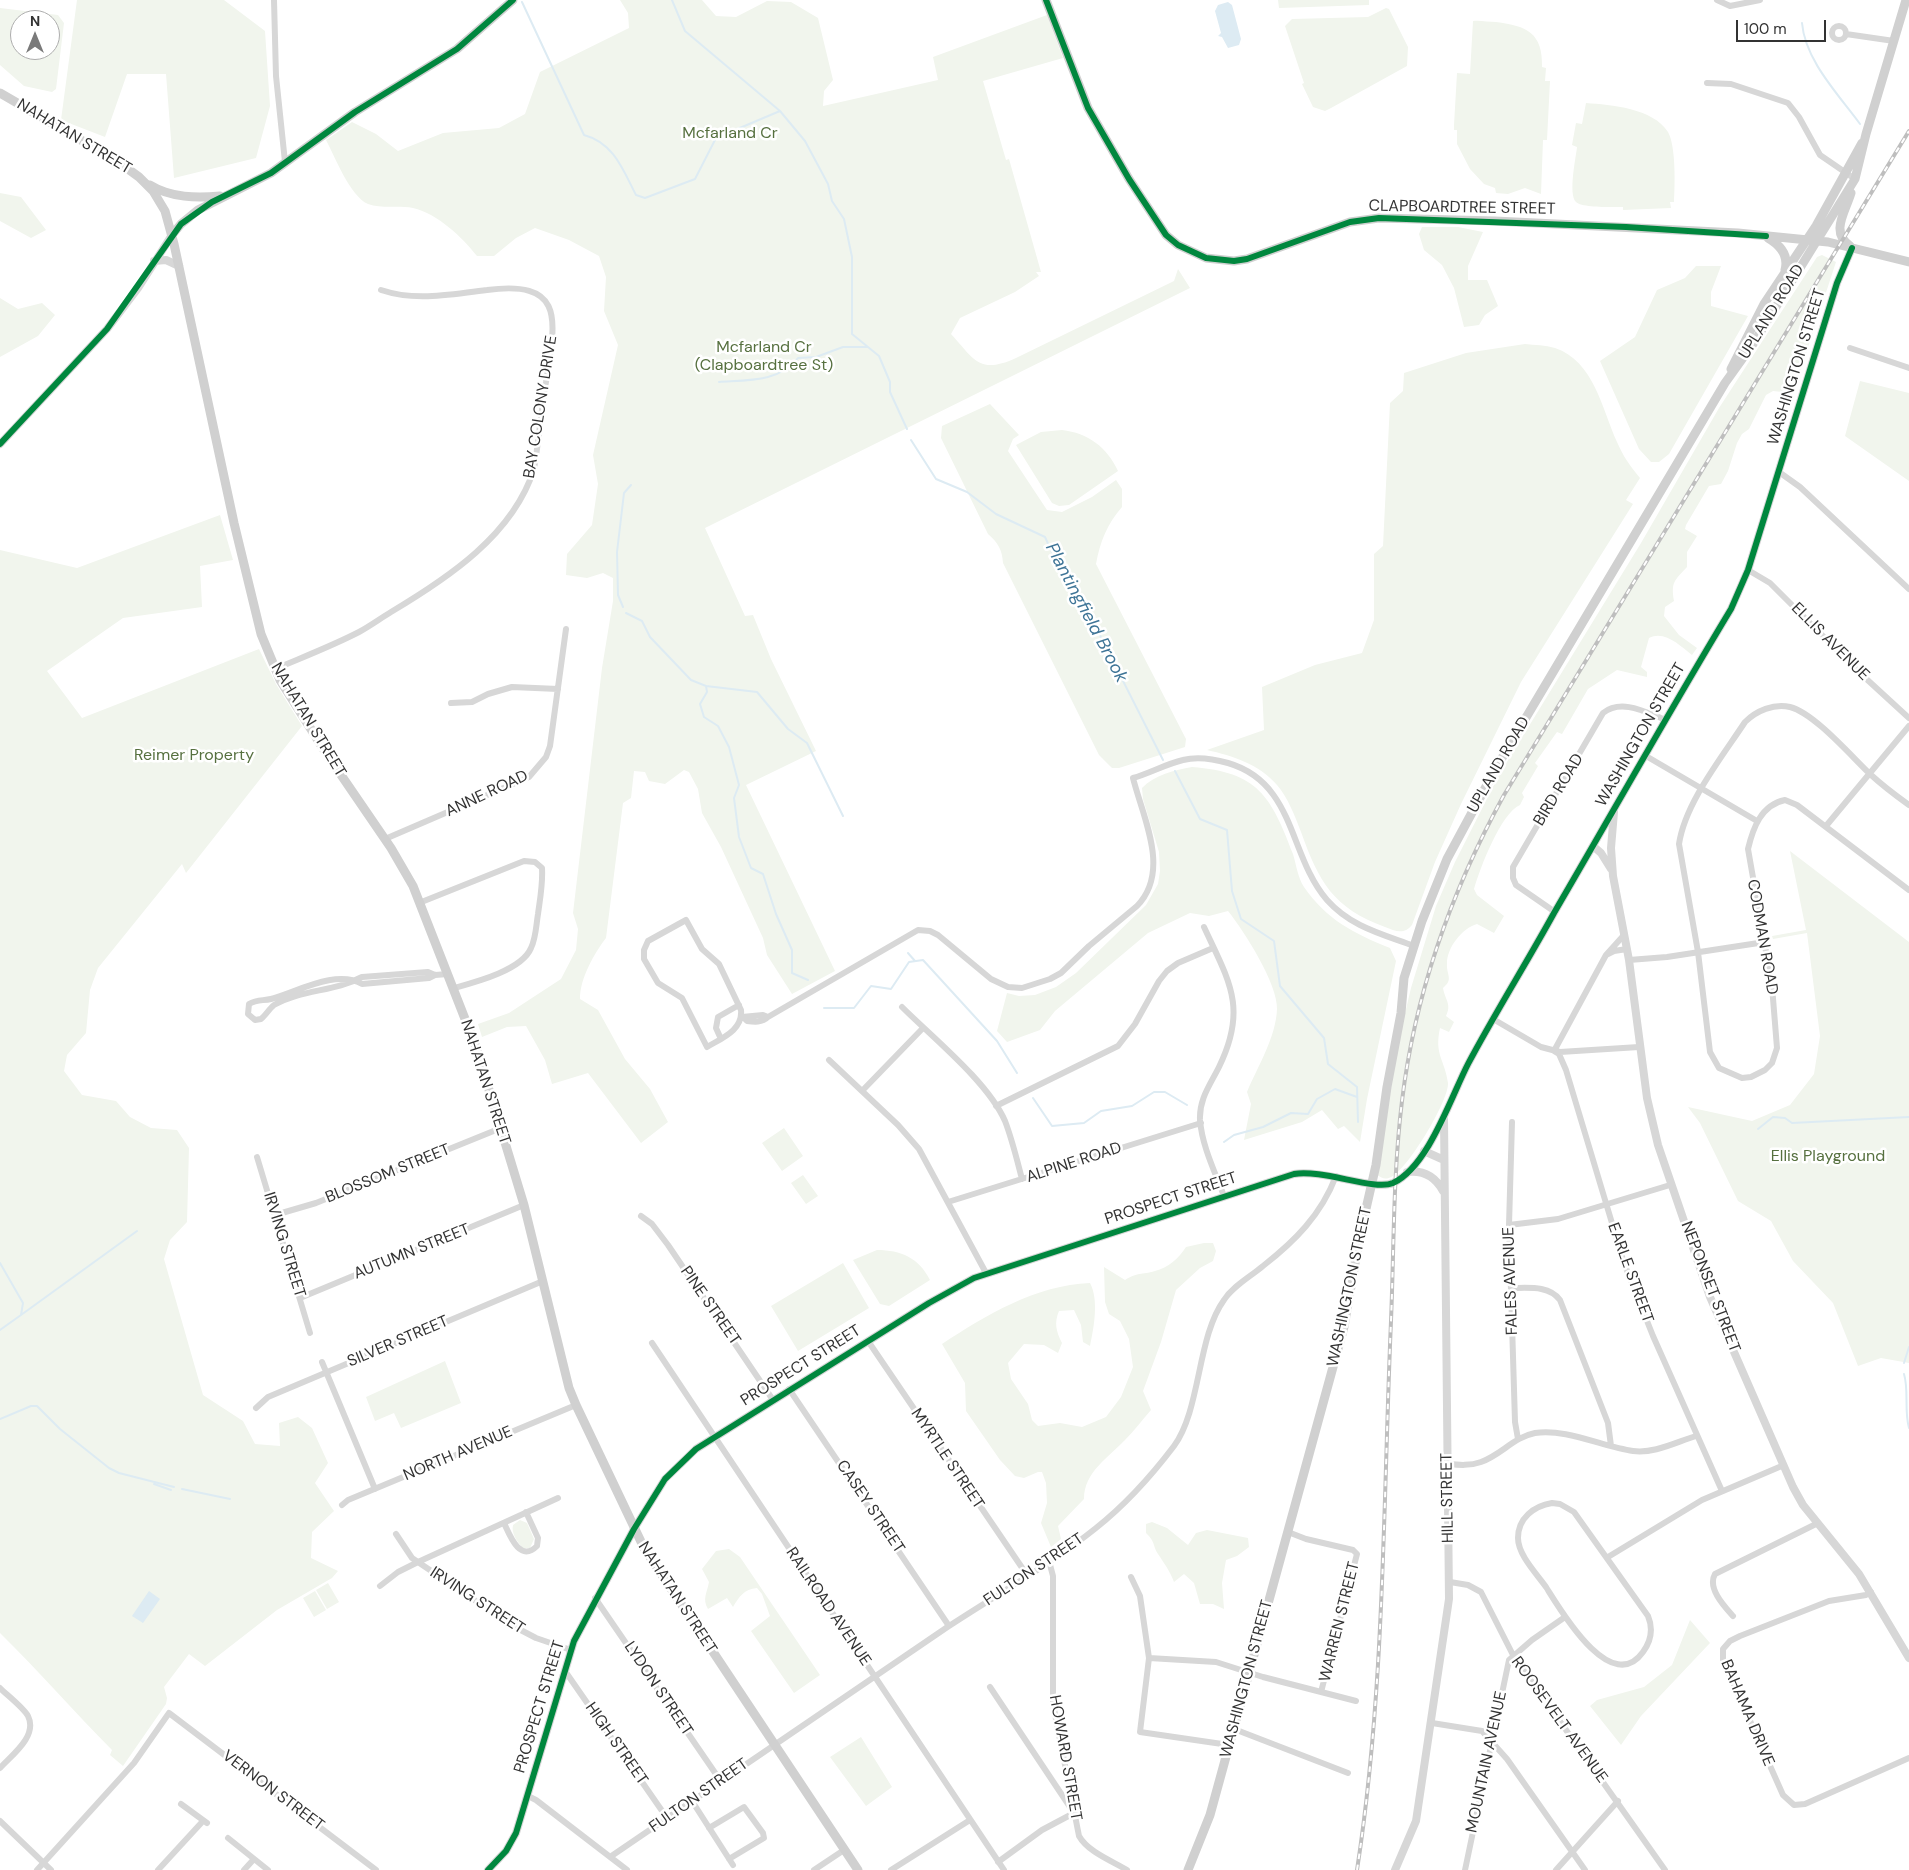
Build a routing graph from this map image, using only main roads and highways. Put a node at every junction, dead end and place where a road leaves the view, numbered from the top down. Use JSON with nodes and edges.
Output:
{"nodes":[{"id":1,"x":513,"y":0,"type":"edge"},
{"id":2,"x":1046,"y":0,"type":"edge"},
{"id":3,"x":1906,"y":0,"type":"edge"},
{"id":4,"x":0,"y":93,"type":"edge"},
{"id":5,"x":1866,"y":134,"type":"junction"},
{"id":6,"x":1855,"y":179,"type":"junction"},
{"id":7,"x":146,"y":182,"type":"junction"},
{"id":8,"x":226,"y":195,"type":"junction"},
{"id":9,"x":172,"y":235,"type":"junction"},
{"id":10,"x":1766,"y":236,"type":"junction"},
{"id":11,"x":1806,"y":240,"type":"junction"},
{"id":12,"x":1817,"y":240,"type":"junction"},
{"id":13,"x":1852,"y":248,"type":"junction"},
{"id":14,"x":1909,"y":262,"type":"edge"},
{"id":15,"x":1784,"y":273,"type":"junction"},
{"id":16,"x":1726,"y":384,"type":"junction"},
{"id":17,"x":1372,"y":1185,"type":"joint"},
{"id":18,"x":858,"y":1870,"type":"edge"},
{"id":19,"x":1188,"y":1870,"type":"edge"}],
"edges":[{"from":1,"to":8,"type":"main road"},
{"from":2,"to":10,"type":"main road","name":"CLAPBOARDTREE STREET"},
{"from":3,"to":5,"type":"main road"},
{"from":4,"to":7,"type":"main road","name":"NAHATAN STREET"},
{"from":5,"to":6,"type":"main road"},
{"from":5,"to":11,"type":"main road"},
{"from":6,"to":12,"type":"main road"},
{"from":6,"to":13,"type":"main road"},
{"from":7,"to":8,"type":"main road"},
{"from":7,"to":9,"type":"main road","name":"NAHATAN STREET"},
{"from":8,"to":9,"type":"main road"},
{"from":9,"to":18,"type":"main road","name":"NAHATAN STREET"},
{"from":10,"to":11,"type":"main road","name":"CLAPBOARDTREE STREET"},
{"from":10,"to":15,"type":"main road"},
{"from":11,"to":12,"type":"main road","name":"CLAPBOARDTREE STREET"},
{"from":11,"to":15,"type":"main road","name":"UPLAND ROAD"},
{"from":12,"to":13,"type":"main road","name":"CLAPBOARDTREE STREET"},
{"from":12,"to":16,"type":"main road","name":"UPLAND ROAD"},
{"from":13,"to":14,"type":"main road","name":"CLAPBOARDTREE STREET"},
{"from":15,"to":16,"type":"main road","name":"UPLAND ROAD"},
{"from":16,"to":17,"type":"main road","name":"UPLAND ROAD"},
{"from":17,"to":19,"type":"main road","name":"WASHINGTON STREET"}]}
